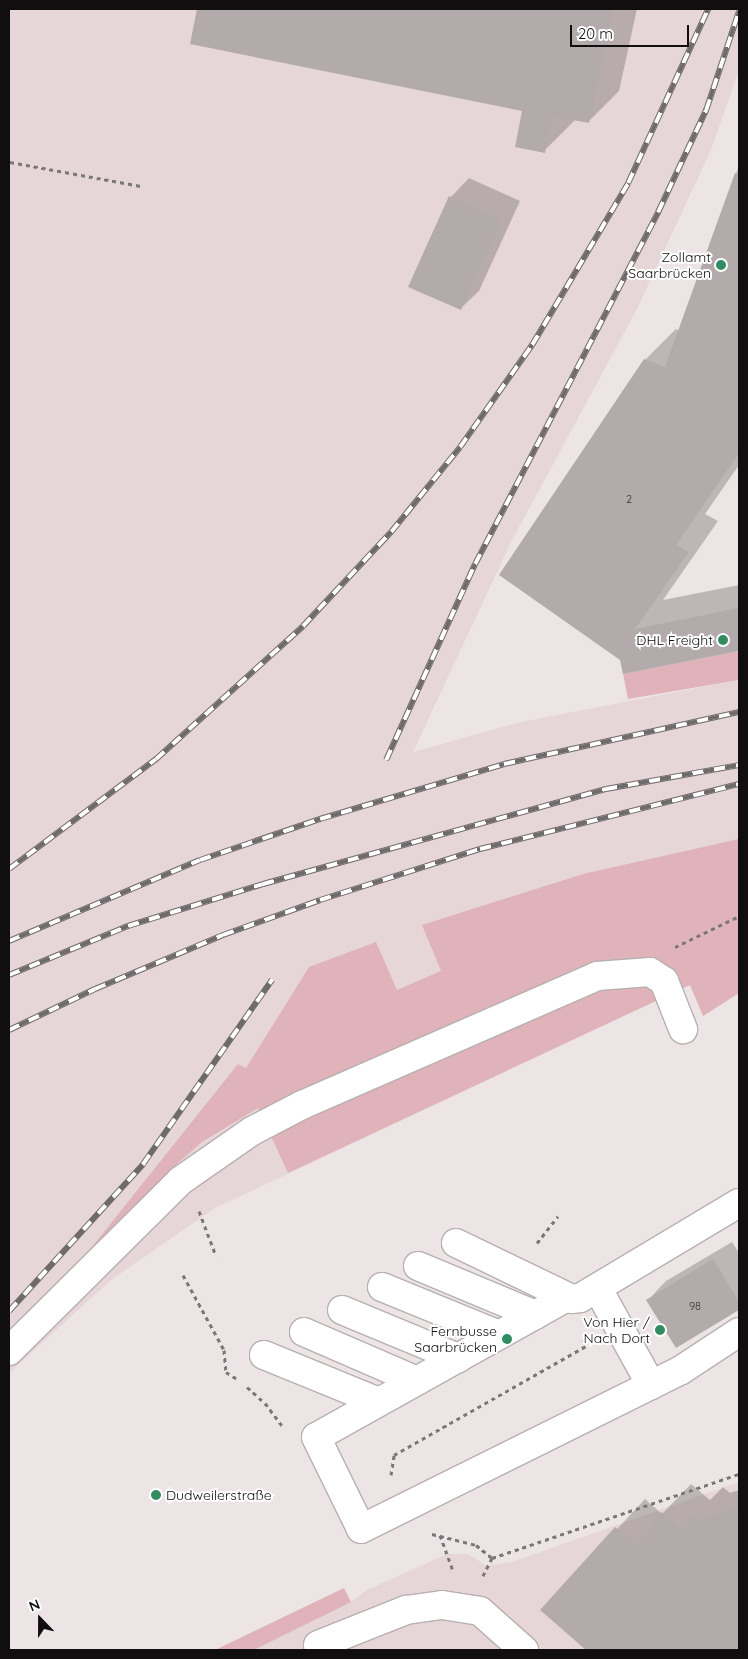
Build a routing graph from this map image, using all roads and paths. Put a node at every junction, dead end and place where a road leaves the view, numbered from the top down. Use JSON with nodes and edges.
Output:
{"nodes":[{"id":1,"x":10,"y":162,"type":"dead end"},
{"id":2,"x":141,"y":186,"type":"dead end"},
{"id":3,"x":739,"y":916,"type":"edge"},
{"id":4,"x":673,"y":948,"type":"dead end"},
{"id":5,"x":683,"y":1028,"type":"dead end"},
{"id":6,"x":180,"y":1181,"type":"junction"},
{"id":7,"x":739,"y":1203,"type":"edge"},
{"id":8,"x":558,"y":1216,"type":"dead end"},
{"id":9,"x":456,"y":1243,"type":"dead end"},
{"id":10,"x":533,"y":1250,"type":"dead end"},
{"id":11,"x":216,"y":1256,"type":"dead end"},
{"id":12,"x":418,"y":1266,"type":"dead end"},
{"id":13,"x":183,"y":1275,"type":"dead end"},
{"id":14,"x":382,"y":1287,"type":"dead end"},
{"id":15,"x":598,"y":1289,"type":"junction"},
{"id":16,"x":567,"y":1297,"type":"junction"},
{"id":17,"x":342,"y":1310,"type":"dead end"},
{"id":18,"x":535,"y":1315,"type":"junction"},
{"id":19,"x":304,"y":1332,"type":"dead end"},
{"id":20,"x":739,"y":1332,"type":"edge"},
{"id":21,"x":499,"y":1335,"type":"junction"},
{"id":22,"x":585,"y":1347,"type":"dead end"},
{"id":23,"x":9,"y":1351,"type":"edge"},
{"id":24,"x":264,"y":1356,"type":"dead end"},
{"id":25,"x":458,"y":1358,"type":"junction"},
{"id":26,"x":226,"y":1372,"type":"dead end"},
{"id":27,"x":417,"y":1381,"type":"junction"},
{"id":28,"x":651,"y":1386,"type":"junction"},
{"id":29,"x":379,"y":1402,"type":"junction"},
{"id":30,"x":394,"y":1455,"type":"dead end"},
{"id":31,"x":739,"y":1474,"type":"edge"},
{"id":32,"x":492,"y":1558,"type":"dead end"},
{"id":33,"x":318,"y":1645,"type":"dead end"},
{"id":34,"x":524,"y":1650,"type":"edge"}],
"edges":[{"from":1,"to":2,"type":"path"},
{"from":3,"to":4,"type":"path"},
{"from":5,"to":6,"type":"lane"},
{"from":6,"to":11,"type":"path"},
{"from":6,"to":23,"type":"lane"},
{"from":7,"to":15,"type":"lane"},
{"from":8,"to":10,"type":"path"},
{"from":9,"to":16,"type":"lane"},
{"from":12,"to":18,"type":"lane"},
{"from":13,"to":26,"type":"path"},
{"from":14,"to":21,"type":"lane"},
{"from":15,"to":16,"type":"lane"},
{"from":15,"to":28,"type":"lane"},
{"from":16,"to":18,"type":"lane"},
{"from":17,"to":25,"type":"lane"},
{"from":18,"to":21,"type":"lane"},
{"from":19,"to":27,"type":"lane"},
{"from":20,"to":28,"type":"lane"},
{"from":21,"to":25,"type":"lane"},
{"from":22,"to":30,"type":"path"},
{"from":24,"to":29,"type":"lane"},
{"from":25,"to":27,"type":"lane"},
{"from":27,"to":29,"type":"lane"},
{"from":28,"to":29,"type":"lane"},
{"from":31,"to":32,"type":"path"},
{"from":33,"to":34,"type":"lane"}]}
